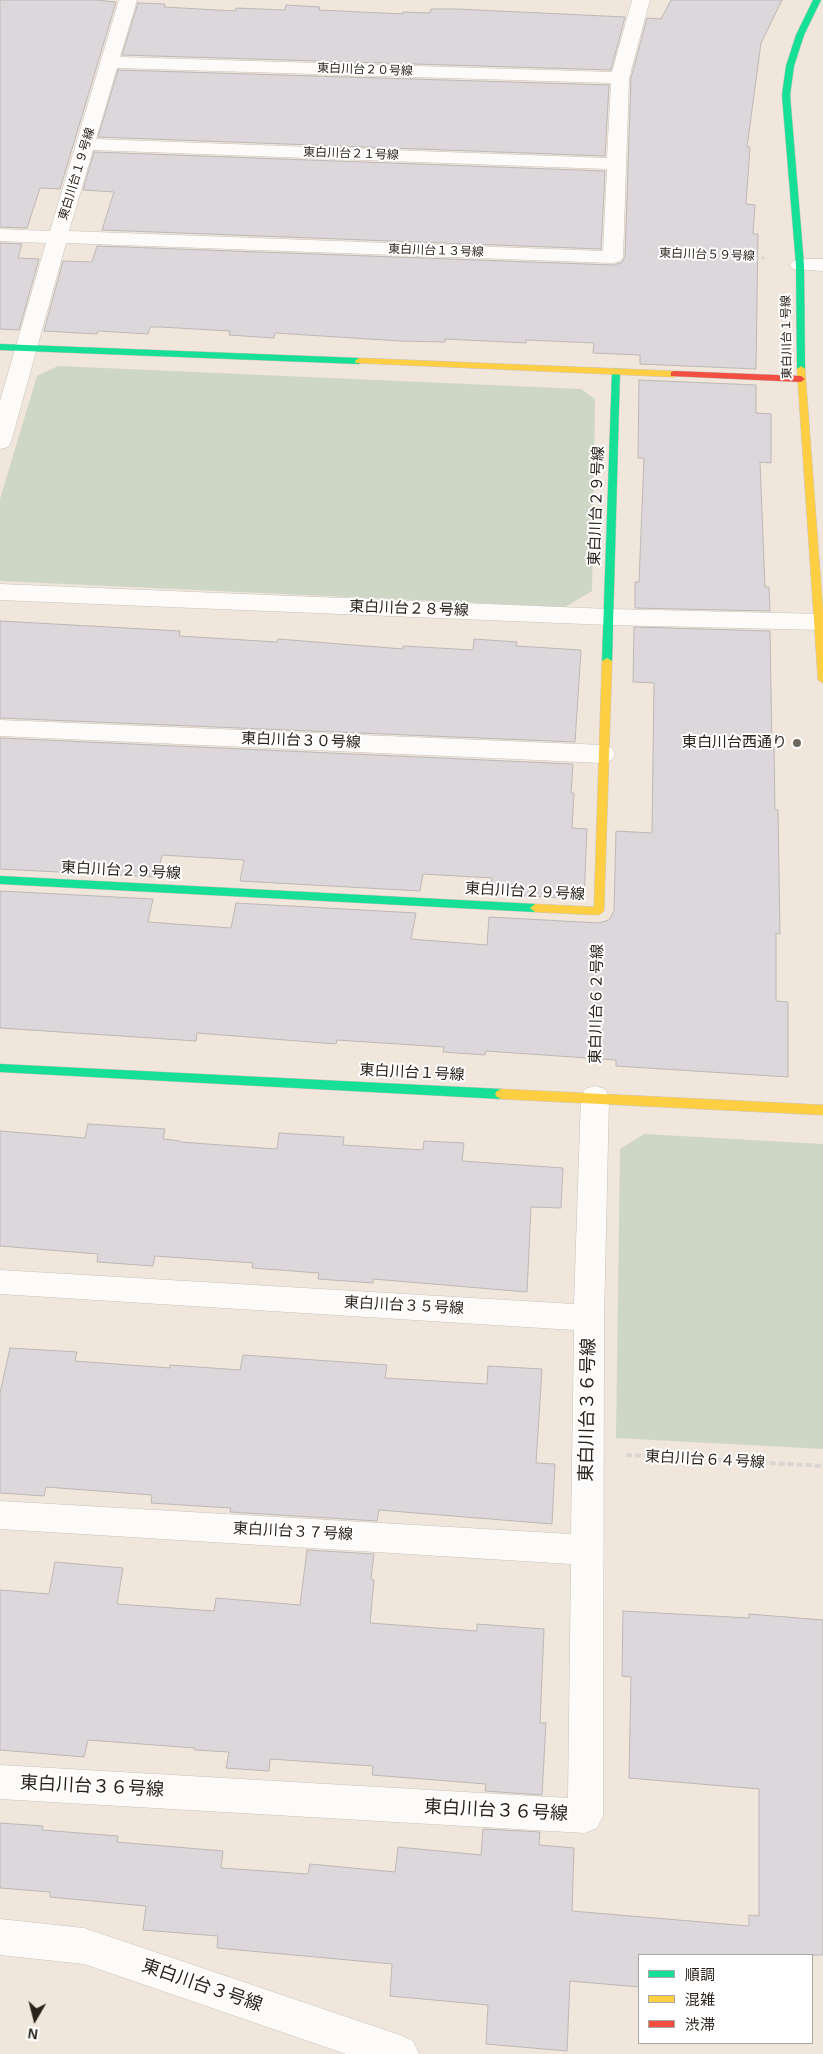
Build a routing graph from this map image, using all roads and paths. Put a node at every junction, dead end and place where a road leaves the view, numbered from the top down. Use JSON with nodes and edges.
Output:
{"nodes":[{"id":1,"x":128,"y":0,"type":"edge"},
{"id":2,"x":641,"y":0,"type":"edge"},
{"id":3,"x":817,"y":0,"type":"edge"},
{"id":4,"x":110,"y":62,"type":"junction"},
{"id":5,"x":620,"y":78,"type":"junction"},
{"id":6,"x":85,"y":144,"type":"junction"},
{"id":7,"x":617,"y":164,"type":"junction"},
{"id":8,"x":0,"y":235,"type":"edge"},
{"id":9,"x":58,"y":237,"type":"junction"},
{"id":10,"x":614,"y":252,"type":"junction"},
{"id":11,"x":800,"y":262,"type":"junction"},
{"id":12,"x":823,"y":265,"type":"edge"},
{"id":13,"x":0,"y":347,"type":"edge"},
{"id":14,"x":25,"y":348,"type":"junction"},
{"id":15,"x":616,"y":371,"type":"junction"},
{"id":16,"x":801,"y":379,"type":"junction"},
{"id":17,"x":0,"y":442,"type":"edge"},
{"id":18,"x":0,"y":592,"type":"edge"},
{"id":19,"x":609,"y":617,"type":"junction"},
{"id":20,"x":821,"y":622,"type":"edge"},
{"id":21,"x":823,"y":680,"type":"edge"},
{"id":22,"x":0,"y":728,"type":"edge"},
{"id":23,"x":603,"y":754,"type":"junction"},
{"id":24,"x":0,"y":880,"type":"edge"},
{"id":25,"x":599,"y":911,"type":"junction"},
{"id":26,"x":0,"y":1068,"type":"edge"},
{"id":27,"x":595,"y":1097,"type":"junction"},
{"id":28,"x":823,"y":1110,"type":"edge"},
{"id":29,"x":0,"y":1282,"type":"edge"},
{"id":30,"x":589,"y":1318,"type":"junction"},
{"id":31,"x":587,"y":1453,"type":"junction"},
{"id":32,"x":823,"y":1466,"type":"edge"},
{"id":33,"x":0,"y":1515,"type":"edge"},
{"id":34,"x":586,"y":1550,"type":"junction"},
{"id":35,"x":0,"y":1782,"type":"edge"},
{"id":36,"x":0,"y":1937,"type":"edge"},
{"id":37,"x":400,"y":2054,"type":"edge"}],
"edges":[{"from":1,"to":4,"type":"street","name":"東白川台１９号線"},
{"from":2,"to":5,"type":"street"},
{"from":3,"to":11,"type":"street","name":"東白川台１号線"},
{"from":4,"to":5,"type":"street","name":"東白川台２０号線"},
{"from":4,"to":6,"type":"street","name":"東白川台１９号線"},
{"from":5,"to":7,"type":"street"},
{"from":6,"to":7,"type":"street","name":"東白川台２１号線"},
{"from":6,"to":9,"type":"street","name":"東白川台１９号線"},
{"from":7,"to":10,"type":"street"},
{"from":8,"to":9,"type":"street","name":"東白川台１３号線"},
{"from":9,"to":10,"type":"street","name":"東白川台１３号線"},
{"from":9,"to":14,"type":"street","name":"東白川台１９号線"},
{"from":10,"to":11,"type":"path","name":"東白川台５９号線"},
{"from":11,"to":12,"type":"street"},
{"from":11,"to":16,"type":"street","name":"東白川台１号線"},
{"from":13,"to":14,"type":"street"},
{"from":14,"to":15,"type":"street"},
{"from":14,"to":17,"type":"street","name":"東白川台１９号線"},
{"from":15,"to":16,"type":"street"},
{"from":15,"to":19,"type":"street","name":"東白川台２９号線"},
{"from":16,"to":20,"type":"street","name":"東白川台１号線"},
{"from":18,"to":19,"type":"street","name":"東白川台２８号線"},
{"from":19,"to":20,"type":"street","name":"東白川台２８号線"},
{"from":19,"to":23,"type":"street","name":"東白川台２９号線"},
{"from":20,"to":21,"type":"street","name":"東白川台１号線"},
{"from":22,"to":23,"type":"street","name":"東白川台３０号線"},
{"from":23,"to":25,"type":"street","name":"東白川台２９号線"},
{"from":24,"to":25,"type":"street","name":"東白川台２９号線"},
{"from":25,"to":27,"type":"path","name":"東白川台６２号線"},
{"from":26,"to":27,"type":"street","name":"東白川台１号線"},
{"from":27,"to":28,"type":"street","name":"東白川台１号線"},
{"from":27,"to":30,"type":"street"},
{"from":29,"to":30,"type":"street","name":"東白川台３５号線"},
{"from":30,"to":31,"type":"street","name":"東白川台３６号線"},
{"from":31,"to":32,"type":"path","name":"東白川台６４号線"},
{"from":31,"to":34,"type":"street","name":"東白川台３６号線"},
{"from":33,"to":34,"type":"street","name":"東白川台３７号線"},
{"from":34,"to":35,"type":"street","name":"東白川台３６号線"},
{"from":36,"to":37,"type":"street","name":"東白川台３号線"}]}
